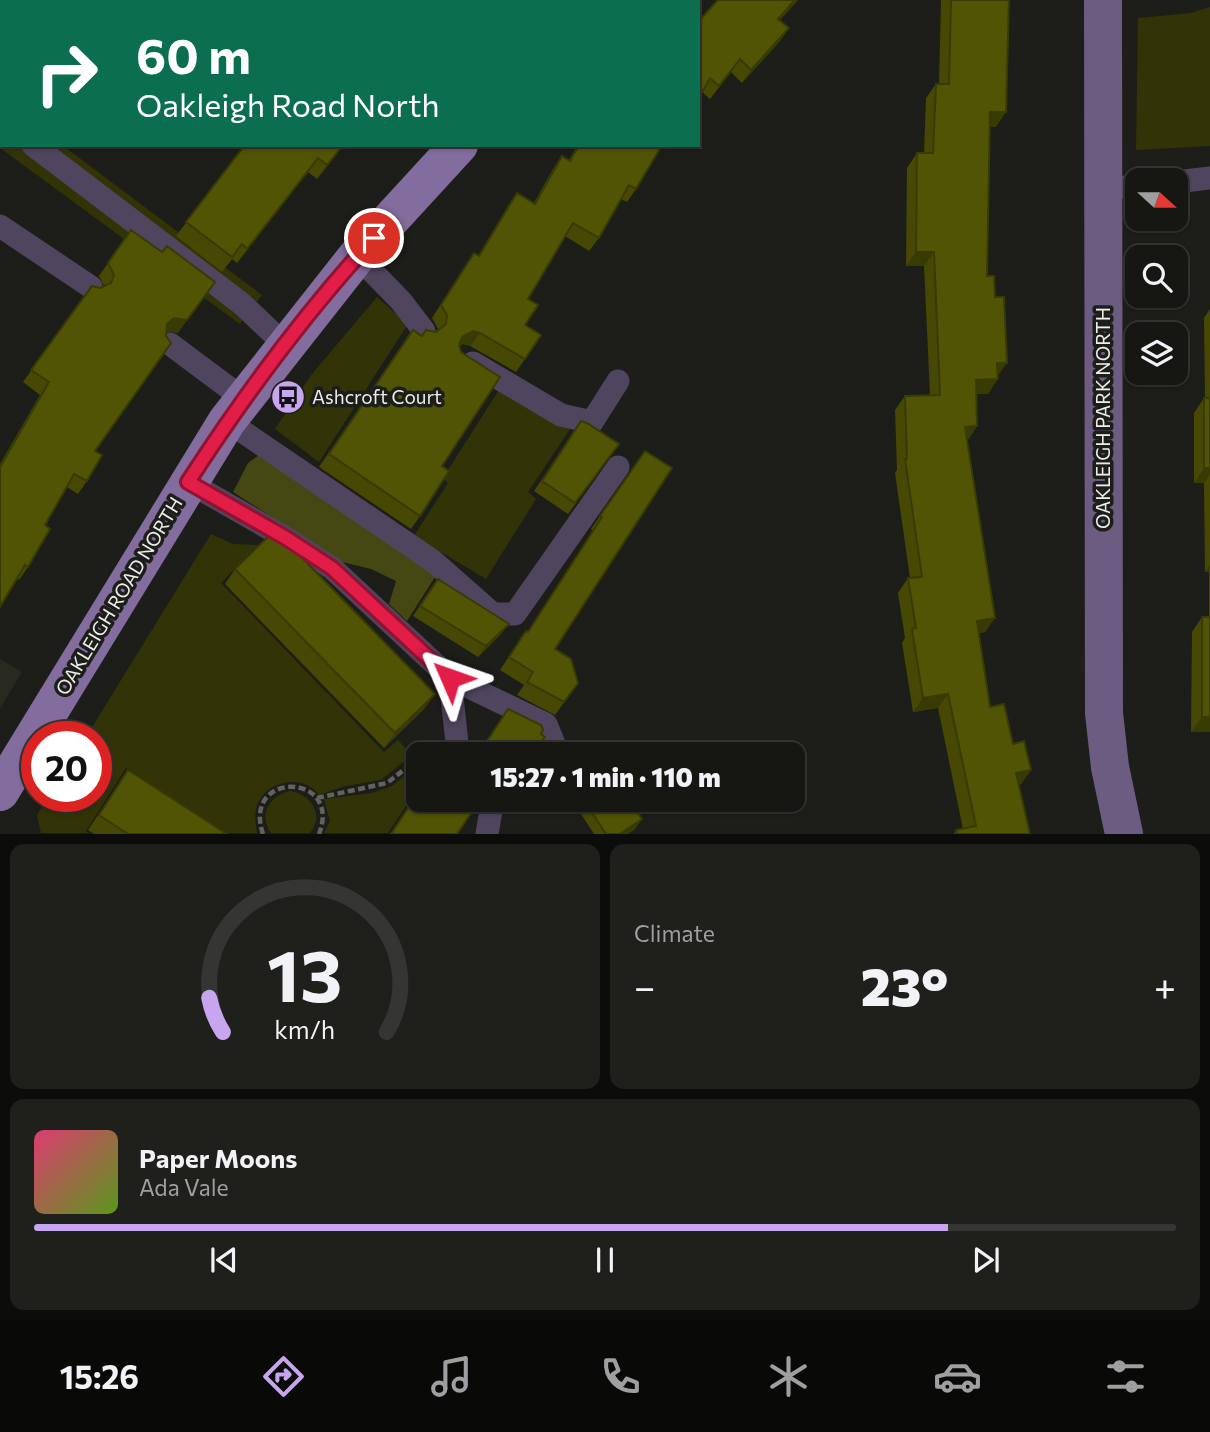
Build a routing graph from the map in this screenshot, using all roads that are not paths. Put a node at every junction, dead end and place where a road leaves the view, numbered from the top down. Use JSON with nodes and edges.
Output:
{"nodes":[{"id":1,"x":1103,"y":0,"type":"edge"},
{"id":2,"x":36,"y":147,"type":"edge"},
{"id":3,"x":457,"y":147,"type":"edge"},
{"id":4,"x":1210,"y":178,"type":"edge"},
{"id":5,"x":1188,"y":181,"type":"edge"},
{"id":6,"x":1120,"y":187,"type":"edge"},
{"id":7,"x":0,"y":226,"type":"edge"},
{"id":8,"x":357,"y":256,"type":"junction"},
{"id":9,"x":91,"y":287,"type":"edge"},
{"id":10,"x":424,"y":331,"type":"edge"},
{"id":11,"x":170,"y":344,"type":"edge"},
{"id":12,"x":285,"y":345,"type":"junction"},
{"id":13,"x":464,"y":358,"type":"edge"},
{"id":14,"x":618,"y":381,"type":"dead end"},
{"id":15,"x":236,"y":411,"type":"junction"},
{"id":16,"x":618,"y":467,"type":"edge"},
{"id":17,"x":188,"y":482,"type":"junction"},
{"id":18,"x":450,"y":678,"type":"junction"},
{"id":19,"x":457,"y":742,"type":"edge"},
{"id":20,"x":553,"y":742,"type":"edge"},
{"id":21,"x":10,"y":754,"type":"edge"},
{"id":22,"x":0,"y":792,"type":"edge"},
{"id":23,"x":491,"y":812,"type":"edge"},
{"id":24,"x":487,"y":834,"type":"edge"},
{"id":25,"x":1124,"y":834,"type":"edge"}],
"edges":[{"from":1,"to":6,"type":"street","name":"OAKLEIGH PARK NORTH"},
{"from":2,"to":12,"type":"lane"},
{"from":3,"to":8,"type":"main road","name":"OAKLEIGH ROAD NORTH"},
{"from":4,"to":5,"type":"lane"},
{"from":6,"to":25,"type":"street","name":"OAKLEIGH PARK NORTH"},
{"from":7,"to":9,"type":"lane"},
{"from":8,"to":10,"type":"lane"},
{"from":8,"to":12,"type":"main road","name":"OAKLEIGH ROAD NORTH"},
{"from":11,"to":15,"type":"lane"},
{"from":12,"to":15,"type":"main road","name":"OAKLEIGH ROAD NORTH"},
{"from":13,"to":14,"type":"lane"},
{"from":15,"to":16,"type":"lane"},
{"from":15,"to":17,"type":"main road","name":"OAKLEIGH ROAD NORTH"},
{"from":17,"to":18,"type":"lane"},
{"from":17,"to":21,"type":"main road","name":"OAKLEIGH ROAD NORTH"},
{"from":18,"to":19,"type":"lane"},
{"from":18,"to":20,"type":"lane"},
{"from":21,"to":22,"type":"main road","name":"OAKLEIGH ROAD NORTH"},
{"from":23,"to":24,"type":"lane"}]}
